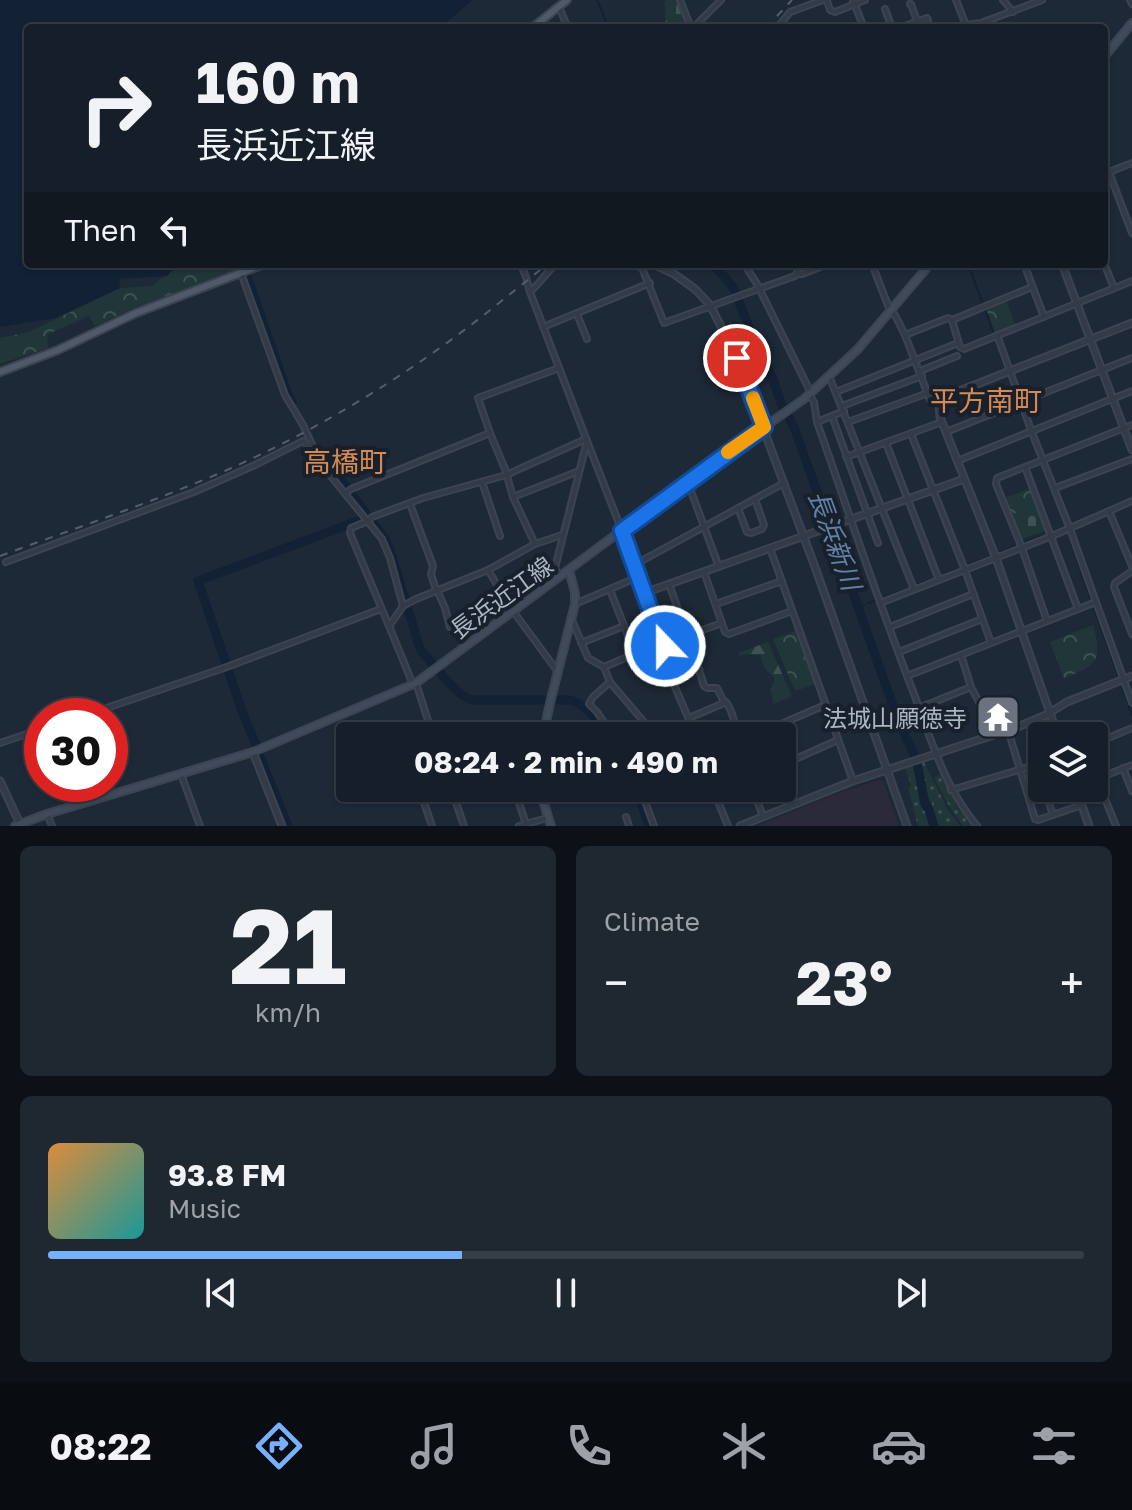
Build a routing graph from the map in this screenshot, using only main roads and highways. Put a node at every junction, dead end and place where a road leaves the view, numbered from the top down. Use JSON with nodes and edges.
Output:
{"nodes":[{"id":1,"x":567,"y":0,"type":"edge"},
{"id":2,"x":1132,"y":23,"type":"edge"},
{"id":3,"x":537,"y":24,"type":"edge"},
{"id":4,"x":1108,"y":52,"type":"edge"},
{"id":5,"x":254,"y":268,"type":"edge"},
{"id":6,"x":927,"y":268,"type":"edge"},
{"id":7,"x":0,"y":372,"type":"edge"},
{"id":8,"x":569,"y":570,"type":"junction"},
{"id":9,"x":546,"y":722,"type":"edge"},
{"id":10,"x":543,"y":802,"type":"edge"},
{"id":11,"x":17,"y":825,"type":"edge"},
{"id":12,"x":551,"y":826,"type":"edge"}],
"edges":[{"from":1,"to":3,"type":"main road"},
{"from":2,"to":4,"type":"main road"},
{"from":5,"to":7,"type":"main road"},
{"from":6,"to":8,"type":"main road","name":"長浜近江線"},
{"from":8,"to":9,"type":"main road"},
{"from":8,"to":11,"type":"main road","name":"長浜近江線"},
{"from":10,"to":12,"type":"main road"}]}
